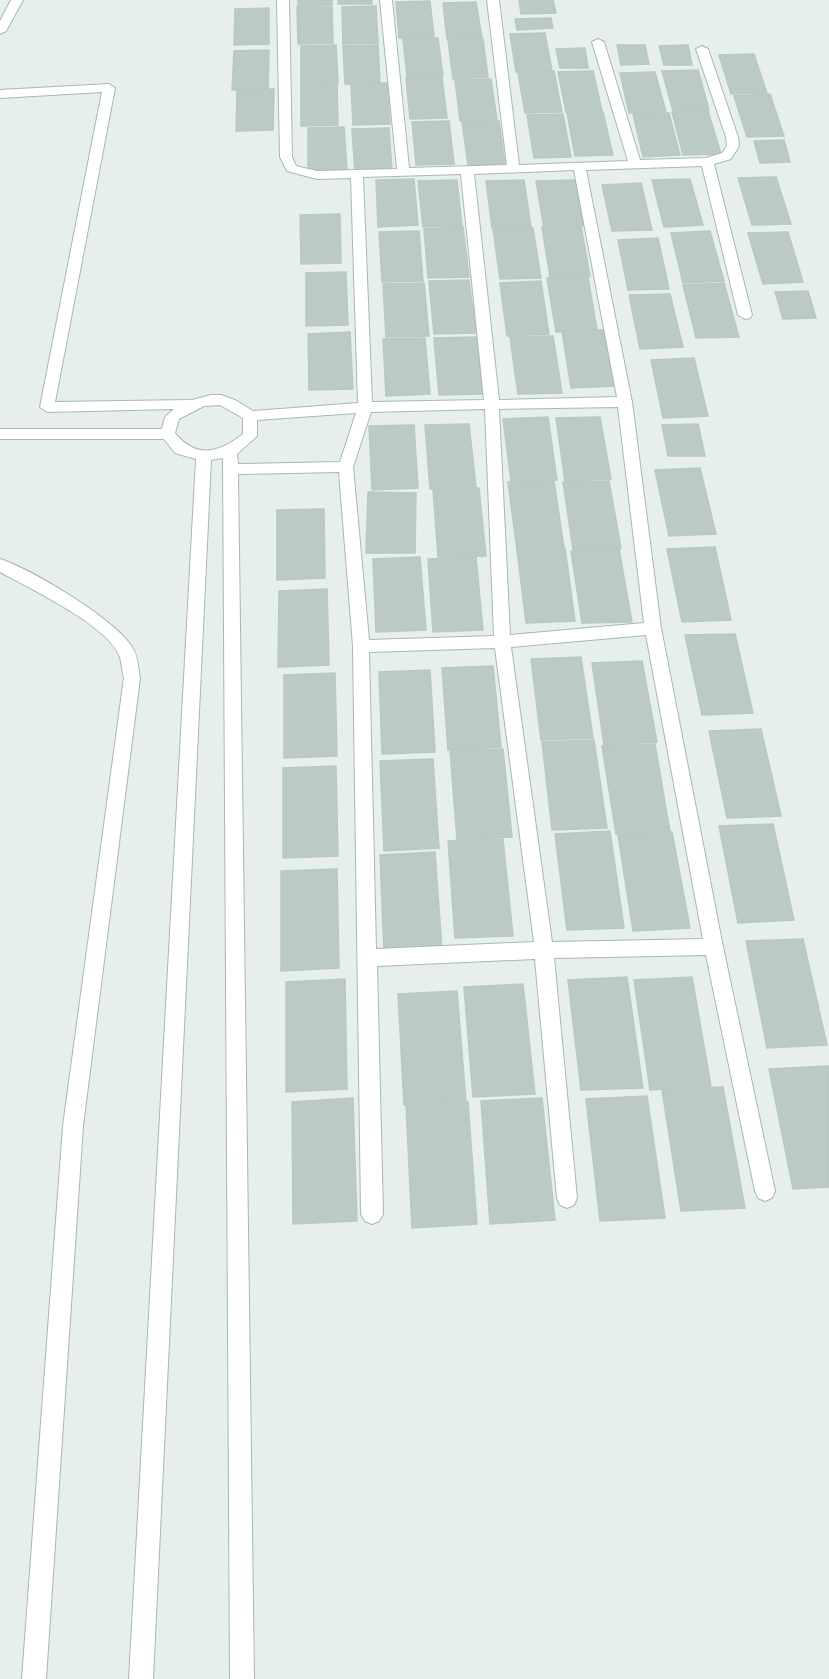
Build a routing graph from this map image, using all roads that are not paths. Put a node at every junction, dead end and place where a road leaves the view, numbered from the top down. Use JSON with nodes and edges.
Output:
{"nodes":[{"id":1,"x":17,"y":0,"type":"edge"},
{"id":2,"x":283,"y":0,"type":"edge"},
{"id":3,"x":386,"y":0,"type":"edge"},
{"id":4,"x":493,"y":0,"type":"edge"},
{"id":5,"x":0,"y":32,"type":"edge"},
{"id":6,"x":598,"y":42,"type":"dead end"},
{"id":7,"x":702,"y":49,"type":"dead end"},
{"id":8,"x":0,"y":94,"type":"edge"},
{"id":9,"x":707,"y":162,"type":"junction"},
{"id":10,"x":635,"y":163,"type":"junction"},
{"id":11,"x":579,"y":166,"type":"junction"},
{"id":12,"x":513,"y":167,"type":"junction"},
{"id":13,"x":403,"y":171,"type":"junction"},
{"id":14,"x":467,"y":171,"type":"junction"},
{"id":15,"x":357,"y":175,"type":"junction"},
{"id":16,"x":745,"y":315,"type":"dead end"},
{"id":17,"x":625,"y":402,"type":"junction"},
{"id":18,"x":492,"y":403,"type":"junction"},
{"id":19,"x":190,"y":404,"type":"junction"},
{"id":20,"x":365,"y":407,"type":"junction"},
{"id":21,"x":250,"y":416,"type":"junction"},
{"id":22,"x":0,"y":434,"type":"edge"},
{"id":23,"x":168,"y":434,"type":"junction"},
{"id":24,"x":204,"y":456,"type":"junction"},
{"id":25,"x":230,"y":460,"type":"junction"},
{"id":26,"x":346,"y":467,"type":"junction"},
{"id":27,"x":0,"y":565,"type":"edge"},
{"id":28,"x":653,"y":628,"type":"junction"},
{"id":29,"x":502,"y":642,"type":"junction"},
{"id":30,"x":361,"y":646,"type":"junction"},
{"id":31,"x":714,"y":947,"type":"junction"},
{"id":32,"x":544,"y":950,"type":"junction"},
{"id":33,"x":367,"y":958,"type":"junction"},
{"id":34,"x":765,"y":1191,"type":"dead end"},
{"id":35,"x":567,"y":1198,"type":"dead end"},
{"id":36,"x":372,"y":1214,"type":"dead end"},
{"id":37,"x":34,"y":1679,"type":"edge"},
{"id":38,"x":141,"y":1679,"type":"edge"},
{"id":39,"x":242,"y":1679,"type":"edge"}],
"edges":[{"from":1,"to":5,"type":"street"},
{"from":2,"to":15,"type":"street"},
{"from":3,"to":13,"type":"street"},
{"from":4,"to":12,"type":"street"},
{"from":6,"to":10,"type":"street"},
{"from":7,"to":9,"type":"street"},
{"from":8,"to":19,"type":"street"},
{"from":9,"to":10,"type":"street"},
{"from":9,"to":16,"type":"street"},
{"from":10,"to":11,"type":"street"},
{"from":11,"to":12,"type":"street"},
{"from":11,"to":17,"type":"street"},
{"from":12,"to":14,"type":"street"},
{"from":13,"to":14,"type":"street"},
{"from":13,"to":15,"type":"street"},
{"from":14,"to":18,"type":"street"},
{"from":15,"to":20,"type":"street"},
{"from":17,"to":18,"type":"street"},
{"from":17,"to":28,"type":"street"},
{"from":18,"to":20,"type":"street"},
{"from":18,"to":29,"type":"street"},
{"from":19,"to":21,"type":"street"},
{"from":19,"to":23,"type":"street"},
{"from":20,"to":21,"type":"street"},
{"from":20,"to":26,"type":"street"},
{"from":21,"to":25,"type":"street"},
{"from":22,"to":23,"type":"street"},
{"from":23,"to":24,"type":"street"},
{"from":24,"to":25,"type":"street"},
{"from":24,"to":38,"type":"street"},
{"from":25,"to":26,"type":"street"},
{"from":25,"to":39,"type":"street"},
{"from":26,"to":30,"type":"street"},
{"from":27,"to":37,"type":"street"},
{"from":28,"to":29,"type":"street"},
{"from":28,"to":31,"type":"street"},
{"from":29,"to":30,"type":"street"},
{"from":29,"to":32,"type":"street"},
{"from":30,"to":33,"type":"street"},
{"from":31,"to":32,"type":"street"},
{"from":31,"to":34,"type":"street"},
{"from":32,"to":33,"type":"street"},
{"from":32,"to":35,"type":"street"},
{"from":33,"to":36,"type":"street"}]}
